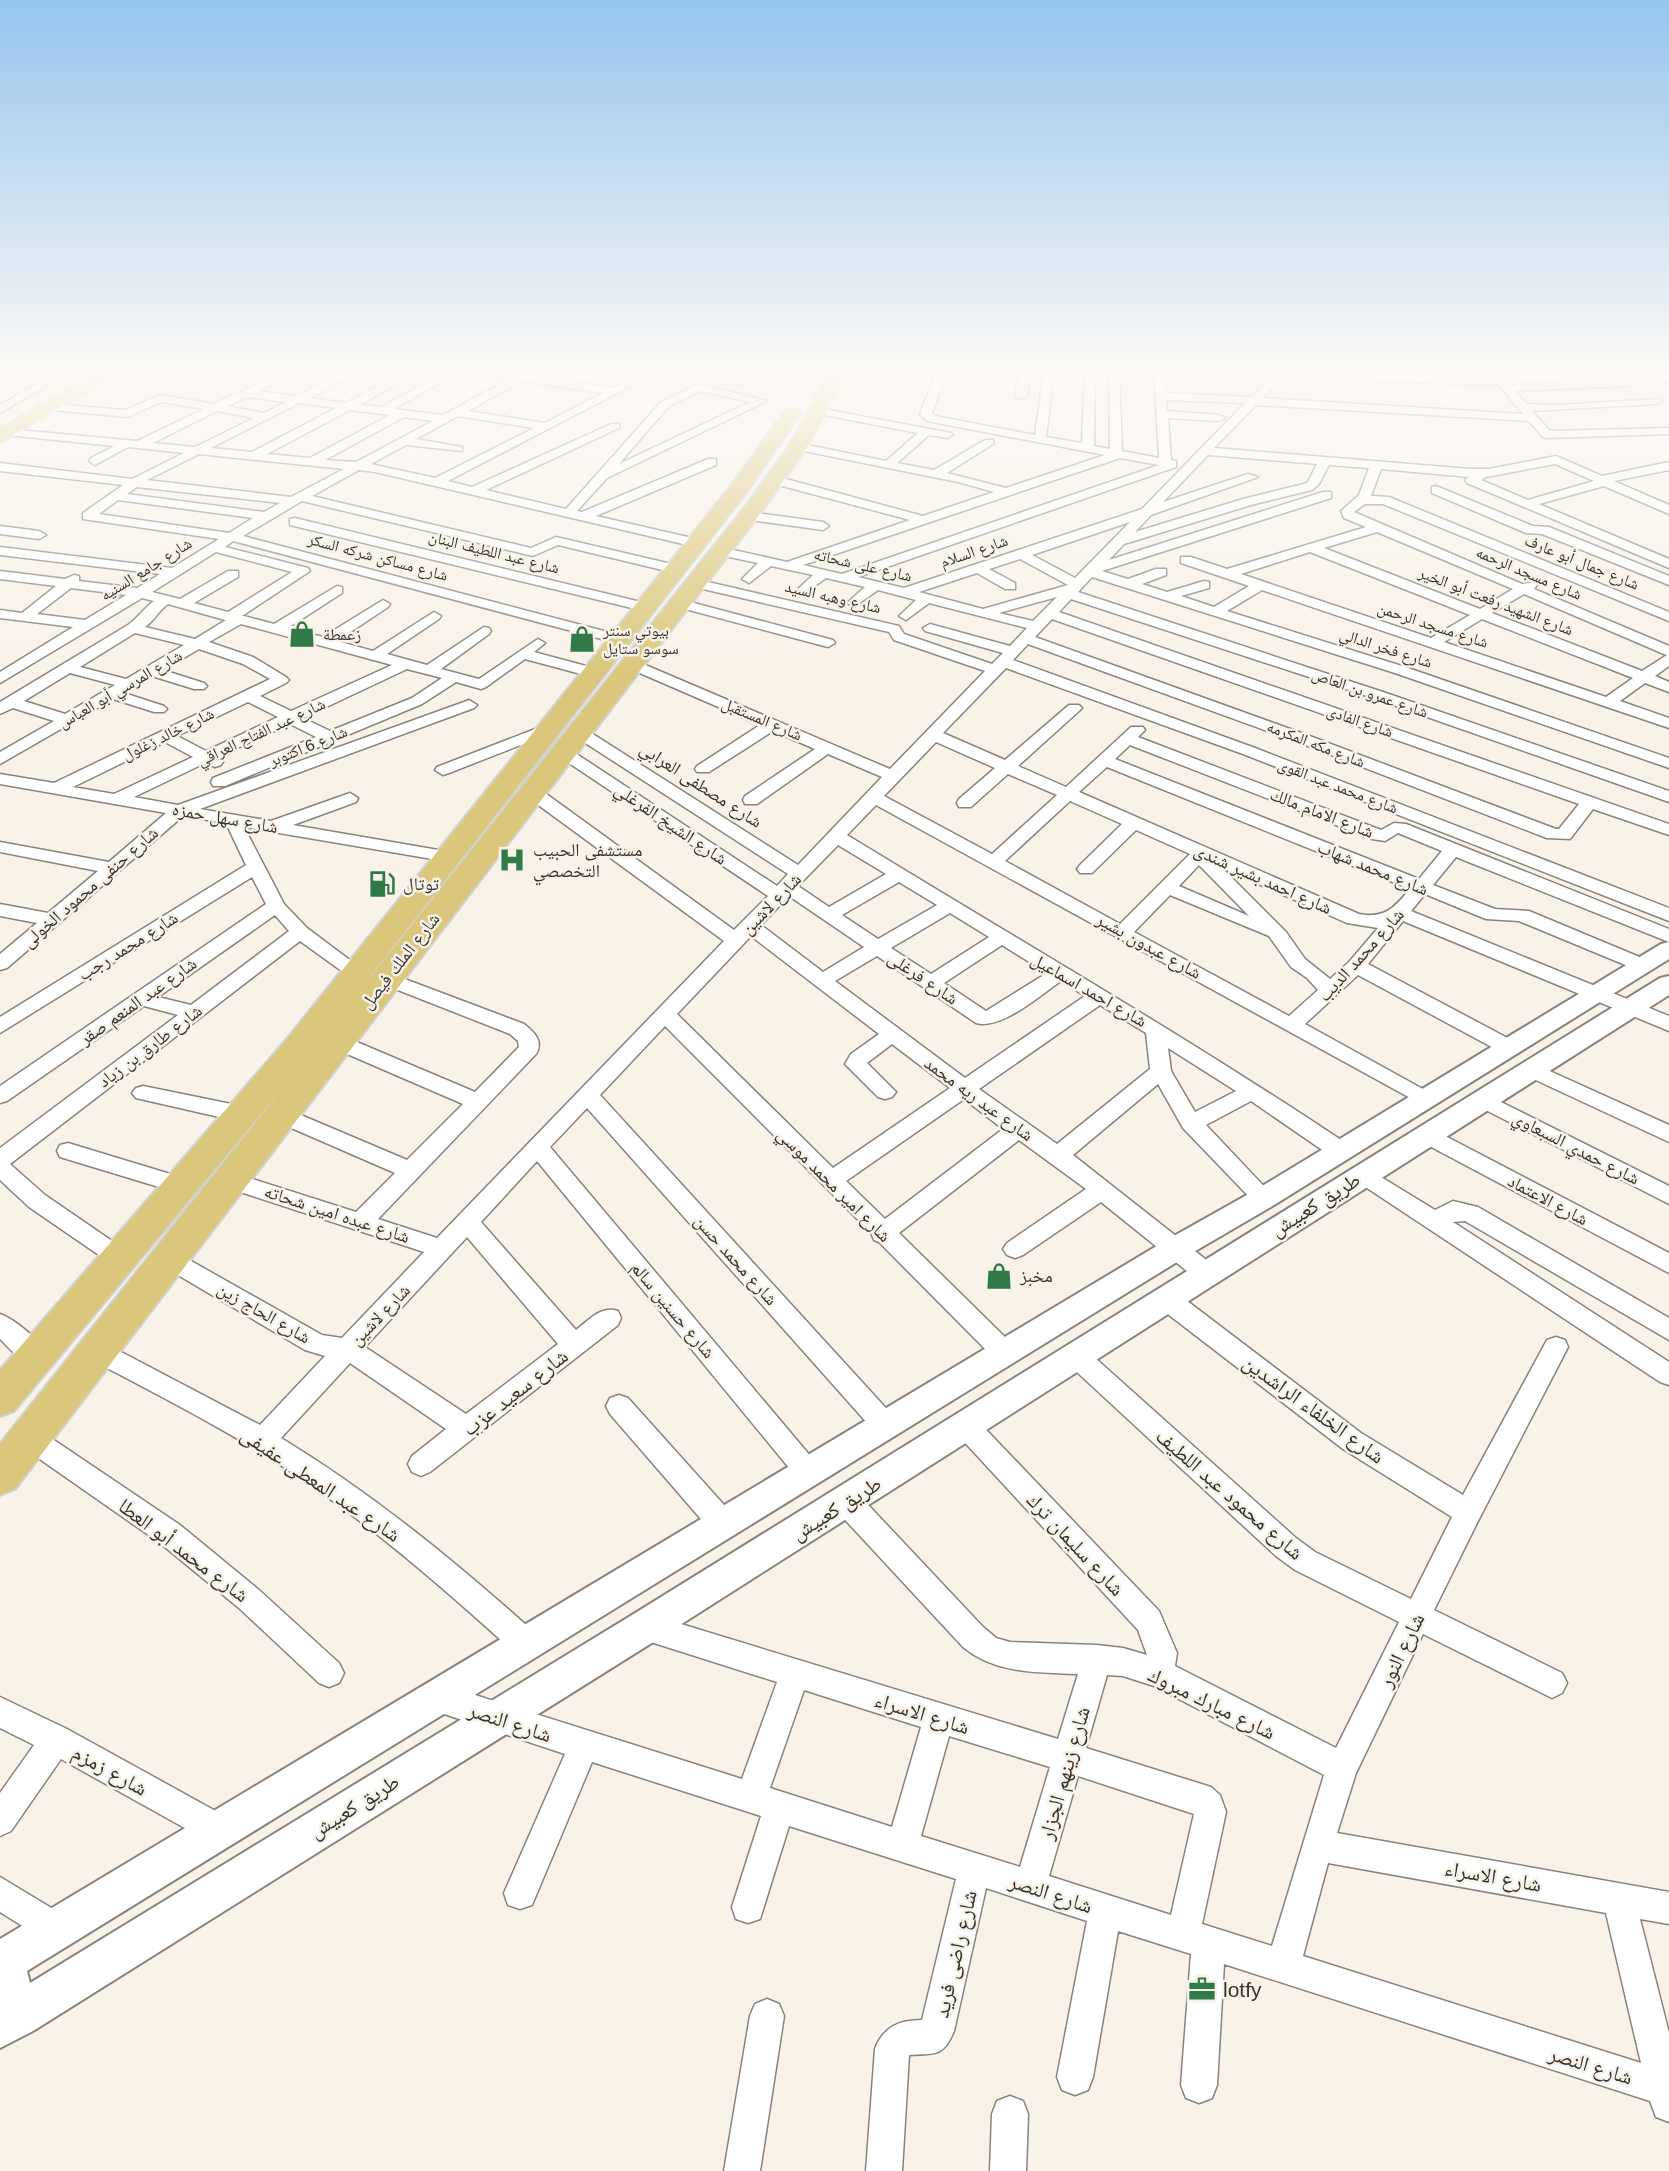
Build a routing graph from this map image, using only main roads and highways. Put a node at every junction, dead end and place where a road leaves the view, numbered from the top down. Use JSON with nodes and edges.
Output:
{"nodes":[{"id":1,"x":760,"y":472,"type":"edge"},
{"id":2,"x":780,"y":472,"type":"edge"},
{"id":3,"x":744,"y":509,"type":"junction"},
{"id":4,"x":683,"y":585,"type":"junction"},
{"id":5,"x":624,"y":651,"type":"junction"},
{"id":6,"x":564,"y":738,"type":"junction"},
{"id":7,"x":491,"y":825,"type":"junction"},
{"id":8,"x":0,"y":1399,"type":"edge"},
{"id":9,"x":0,"y":1476,"type":"edge"}],
"edges":[{"from":1,"to":3,"type":"main road","name":"شارع الملك فيصل"},
{"from":2,"to":3,"type":"main road","name":"شارع الملك فيصل"},
{"from":3,"to":4,"type":"main road","name":"شارع الملك فيصل"},
{"from":4,"to":5,"type":"main road","name":"شارع الملك فيصل"},
{"from":4,"to":5,"type":"main road","name":"شارع الملك فيصل"},
{"from":5,"to":6,"type":"main road","name":"شارع الملك فيصل"},
{"from":5,"to":6,"type":"main road","name":"شارع الملك فيصل"},
{"from":6,"to":7,"type":"main road","name":"شارع الملك فيصل"},
{"from":6,"to":7,"type":"main road","name":"شارع الملك فيصل"},
{"from":7,"to":8,"type":"main road","name":"شارع الملك فيصل"},
{"from":7,"to":9,"type":"main road","name":"شارع الملك فيصل"}]}
